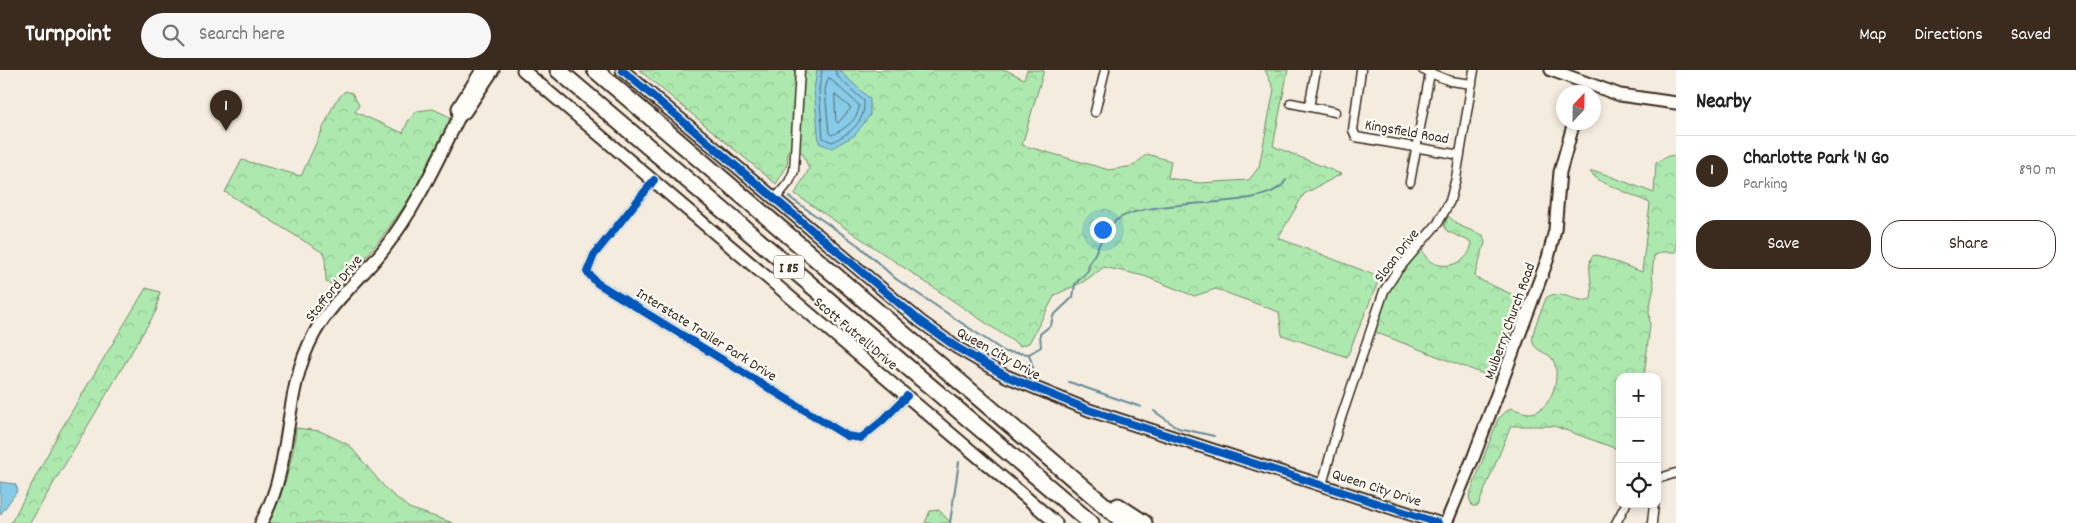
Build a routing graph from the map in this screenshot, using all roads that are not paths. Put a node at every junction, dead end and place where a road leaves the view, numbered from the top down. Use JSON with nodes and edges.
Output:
{"nodes":[{"id":1,"x":482,"y":70,"type":"edge"},
{"id":2,"x":493,"y":70,"type":"edge"},
{"id":3,"x":522,"y":70,"type":"edge"},
{"id":4,"x":558,"y":70,"type":"edge"},
{"id":5,"x":595,"y":70,"type":"edge"},
{"id":6,"x":622,"y":70,"type":"edge"},
{"id":7,"x":800,"y":70,"type":"edge"},
{"id":8,"x":1106,"y":70,"type":"edge"},
{"id":9,"x":1316,"y":70,"type":"edge"},
{"id":10,"x":1361,"y":70,"type":"edge"},
{"id":11,"x":1474,"y":70,"type":"edge"},
{"id":12,"x":1551,"y":70,"type":"edge"},
{"id":13,"x":1426,"y":71,"type":"edge"},
{"id":14,"x":1472,"y":84,"type":"junction"},
{"id":15,"x":1578,"y":85,"type":"edge"},
{"id":16,"x":1601,"y":92,"type":"edge"},
{"id":17,"x":1292,"y":103,"type":"dead end"},
{"id":18,"x":1676,"y":103,"type":"edge"},
{"id":19,"x":1309,"y":106,"type":"junction"},
{"id":20,"x":1095,"y":112,"type":"dead end"},
{"id":21,"x":1335,"y":112,"type":"dead end"},
{"id":22,"x":459,"y":117,"type":"junction"},
{"id":23,"x":1572,"y":130,"type":"edge"},
{"id":24,"x":1416,"y":148,"type":"junction"},
{"id":25,"x":1460,"y":155,"type":"junction"},
{"id":26,"x":654,"y":180,"type":"junction"},
{"id":27,"x":1410,"y":182,"type":"dead end"},
{"id":28,"x":775,"y":200,"type":"junction"},
{"id":29,"x":907,"y":396,"type":"junction"},
{"id":30,"x":1014,"y":428,"type":"junction"},
{"id":31,"x":1022,"y":464,"type":"junction"},
{"id":32,"x":1676,"y":472,"type":"edge"},
{"id":33,"x":1661,"y":478,"type":"edge"},
{"id":34,"x":1322,"y":485,"type":"junction"},
{"id":35,"x":1624,"y":508,"type":"edge"},
{"id":36,"x":1654,"y":508,"type":"edge"},
{"id":37,"x":261,"y":523,"type":"edge"},
{"id":38,"x":1056,"y":523,"type":"edge"},
{"id":39,"x":1077,"y":523,"type":"edge"},
{"id":40,"x":1091,"y":523,"type":"edge"},
{"id":41,"x":1125,"y":523,"type":"edge"},
{"id":42,"x":1144,"y":523,"type":"edge"},
{"id":43,"x":1438,"y":523,"type":"edge"},
{"id":44,"x":1446,"y":523,"type":"edge"},
{"id":45,"x":1616,"y":523,"type":"edge"},
{"id":46,"x":1652,"y":523,"type":"edge"}],
"edges":[{"from":1,"to":22,"type":"street","name":"Stafford Drive"},
{"from":2,"to":22,"type":"street","name":"Stafford Drive"},
{"from":3,"to":26,"type":"street","name":"Scott Futrell Drive"},
{"from":4,"to":31,"type":"highway","number":"I 85"},
{"from":5,"to":30,"type":"highway","number":"I 85"},
{"from":6,"to":28,"type":"street","name":"Queen City Drive"},
{"from":7,"to":28,"type":"street"},
{"from":8,"to":20,"type":"street"},
{"from":9,"to":19,"type":"street"},
{"from":10,"to":24,"type":"street","name":"Kingsfield Road"},
{"from":11,"to":14,"type":"street","name":"Sloan Drive"},
{"from":12,"to":15,"type":"street"},
{"from":13,"to":14,"type":"street"},
{"from":13,"to":24,"type":"street"},
{"from":14,"to":25,"type":"street","name":"Sloan Drive"},
{"from":16,"to":18,"type":"street"},
{"from":17,"to":19,"type":"street"},
{"from":19,"to":21,"type":"street"},
{"from":22,"to":37,"type":"street","name":"Stafford Drive"},
{"from":23,"to":44,"type":"street","name":"Mulberry Church Road"},
{"from":24,"to":25,"type":"street","name":"Kingsfield Road"},
{"from":24,"to":27,"type":"street"},
{"from":25,"to":34,"type":"street","name":"Sloan Drive"},
{"from":26,"to":29,"type":"street","name":"Scott Futrell Drive"},
{"from":26,"to":29,"type":"street","name":"Interstate Trailer Park Drive"},
{"from":28,"to":34,"type":"street","name":"Queen City Drive"},
{"from":29,"to":38,"type":"street","name":"Scott Futrell Drive"},
{"from":30,"to":41,"type":"highway","number":"I 85"},
{"from":30,"to":42,"type":"highway"},
{"from":31,"to":39,"type":"highway"},
{"from":31,"to":40,"type":"highway","number":"I 85"},
{"from":32,"to":33,"type":"street"},
{"from":34,"to":43,"type":"street","name":"Queen City Drive"},
{"from":35,"to":45,"type":"street"},
{"from":36,"to":46,"type":"street"}]}
